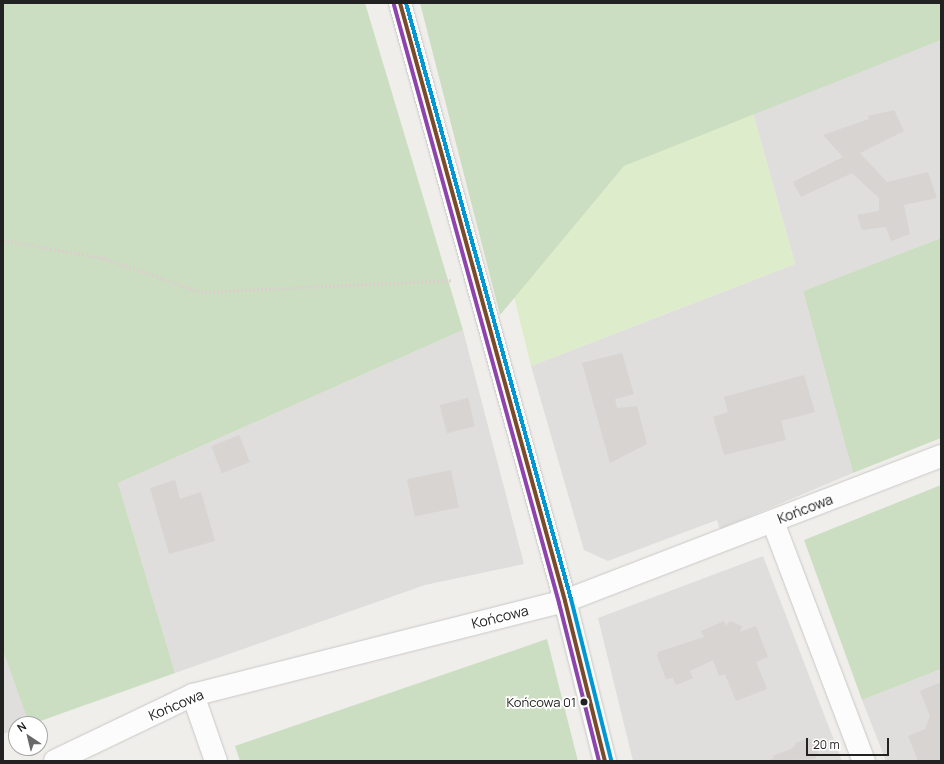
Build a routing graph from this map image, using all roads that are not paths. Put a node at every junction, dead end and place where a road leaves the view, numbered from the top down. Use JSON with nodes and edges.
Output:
{"nodes":[{"id":1,"x":400,"y":3,"type":"edge"},
{"id":2,"x":941,"y":456,"type":"edge"},
{"id":3,"x":773,"y":522,"type":"junction"},
{"id":4,"x":565,"y":601,"type":"junction"},
{"id":5,"x":193,"y":694,"type":"junction"},
{"id":6,"x":55,"y":761,"type":"edge"},
{"id":7,"x":216,"y":761,"type":"edge"},
{"id":8,"x":605,"y":761,"type":"edge"},
{"id":9,"x":864,"y":761,"type":"edge"}],
"edges":[{"from":1,"to":4,"type":"street"},
{"from":2,"to":3,"type":"street","name":"Końcowa"},
{"from":3,"to":4,"type":"street","name":"Końcowa"},
{"from":3,"to":9,"type":"street"},
{"from":4,"to":5,"type":"street","name":"Końcowa"},
{"from":4,"to":8,"type":"street"},
{"from":5,"to":6,"type":"street","name":"Końcowa"},
{"from":5,"to":7,"type":"street"}]}
